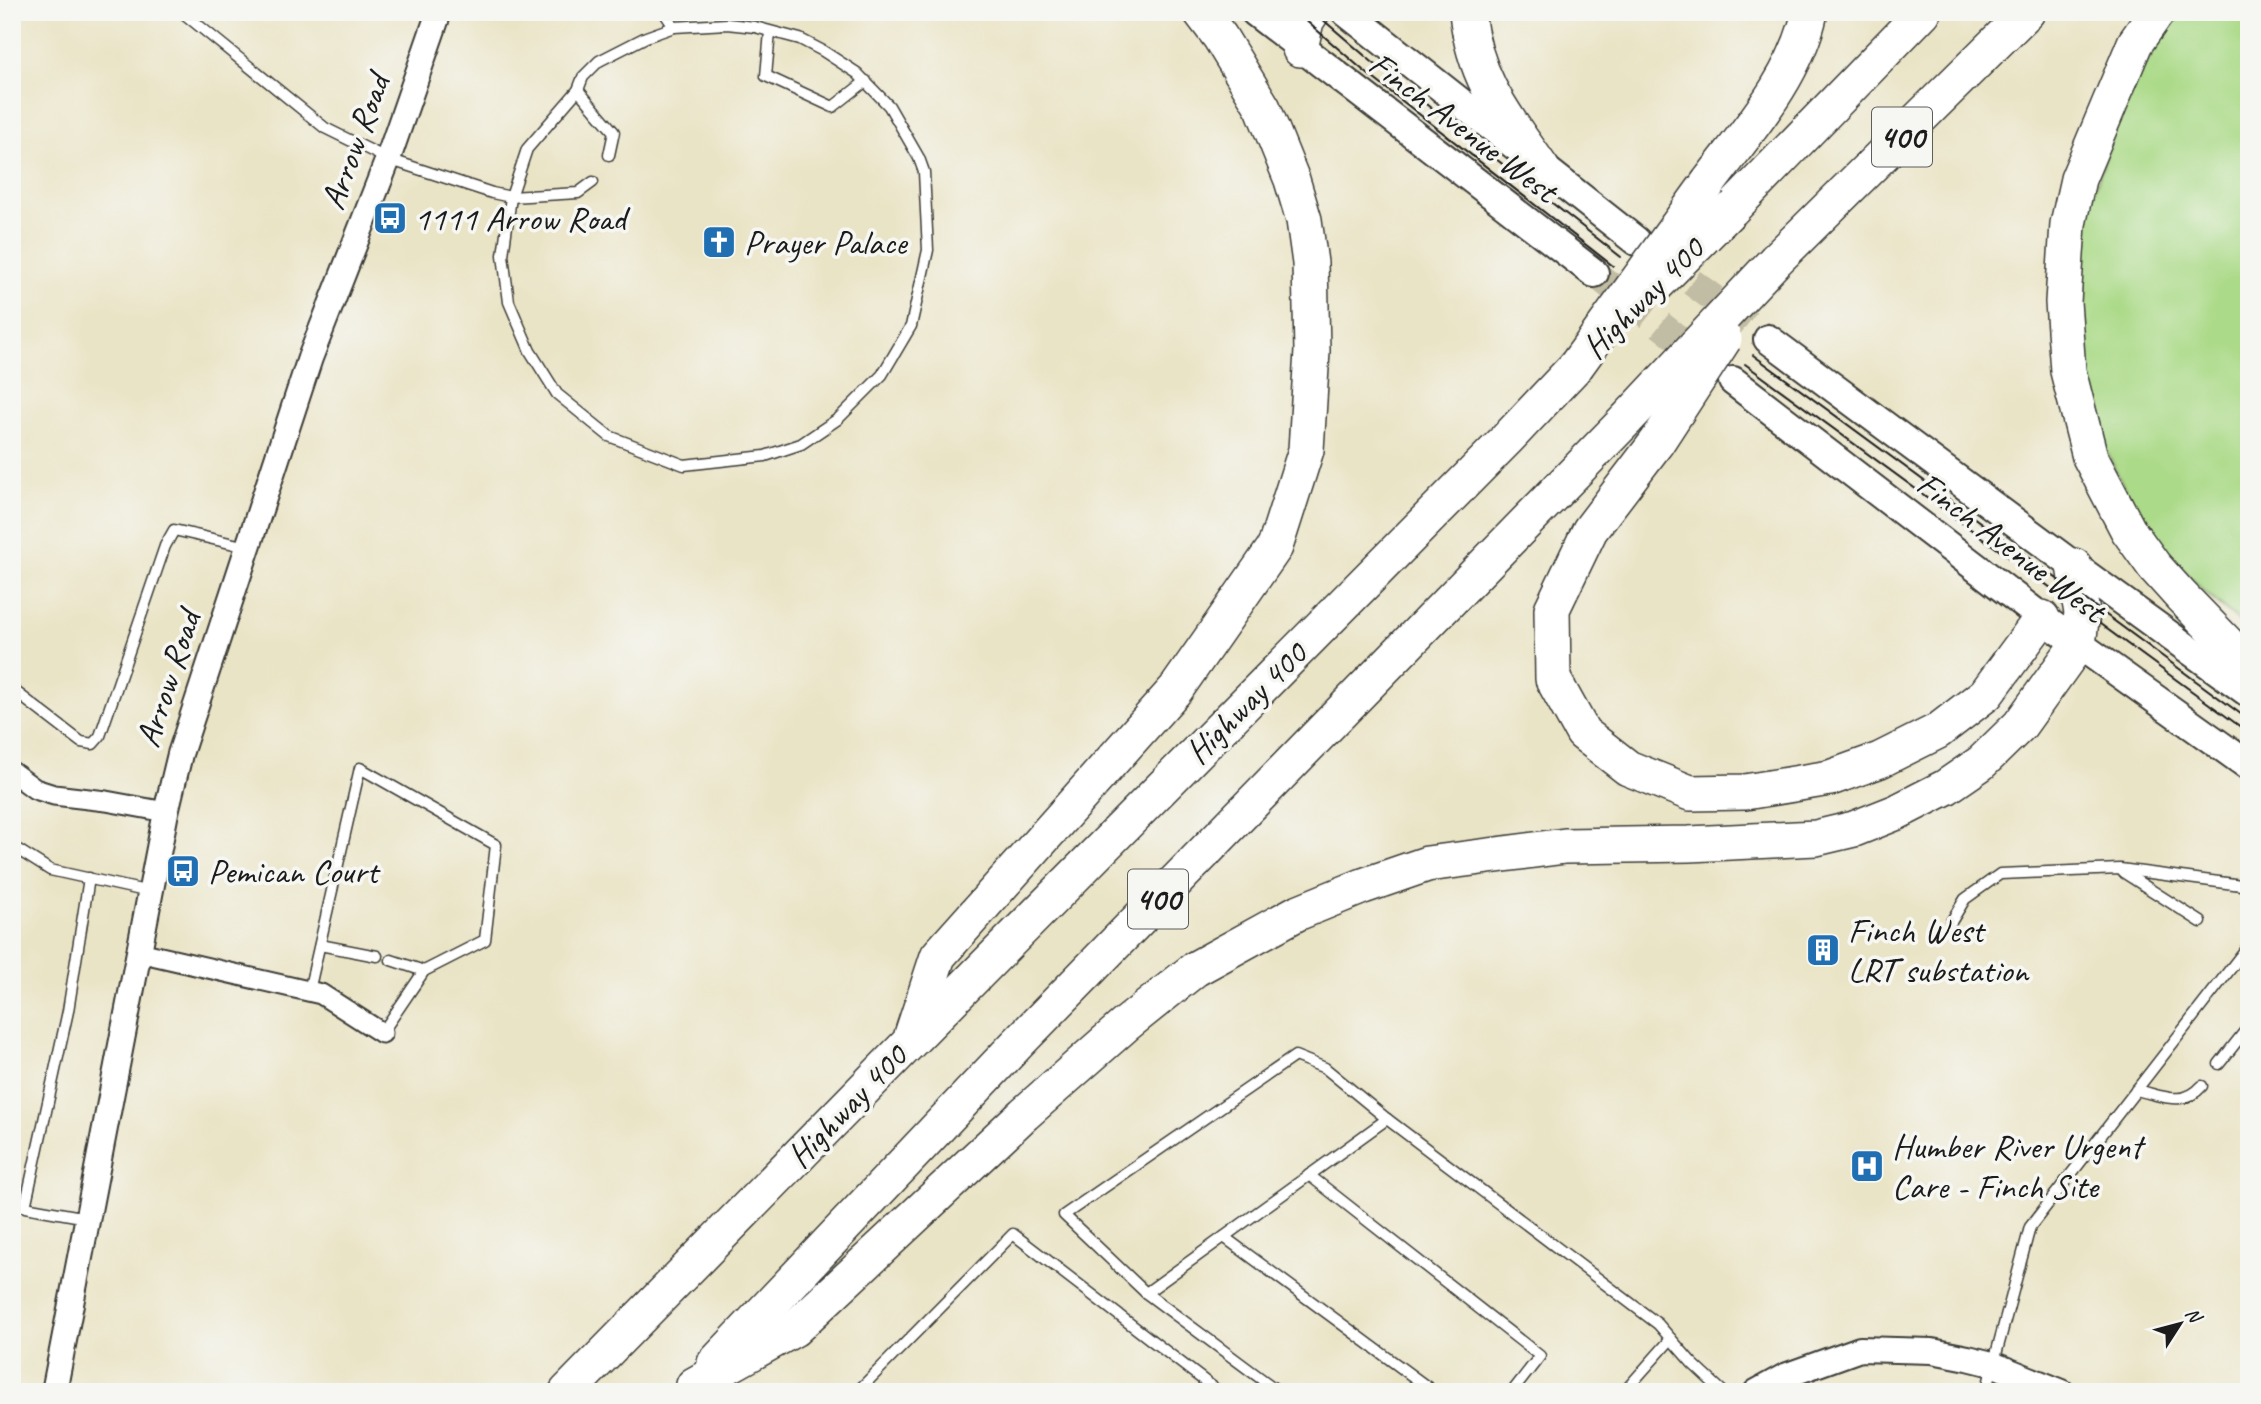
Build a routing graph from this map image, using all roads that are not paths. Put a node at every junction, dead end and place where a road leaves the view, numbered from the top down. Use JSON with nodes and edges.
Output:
{"nodes":[{"id":1,"x":182,"y":12,"type":"edge"},
{"id":2,"x":439,"y":12,"type":"edge"},
{"id":3,"x":664,"y":12,"type":"edge"},
{"id":4,"x":1201,"y":12,"type":"edge"},
{"id":5,"x":1255,"y":12,"type":"edge"},
{"id":6,"x":1312,"y":12,"type":"edge"},
{"id":7,"x":1346,"y":12,"type":"edge"},
{"id":8,"x":1467,"y":12,"type":"edge"},
{"id":9,"x":1810,"y":12,"type":"edge"},
{"id":10,"x":1923,"y":12,"type":"edge"},
{"id":11,"x":2027,"y":12,"type":"edge"},
{"id":12,"x":2157,"y":12,"type":"edge"},
{"id":13,"x":674,"y":27,"type":"junction"},
{"id":14,"x":770,"y":32,"type":"junction"},
{"id":15,"x":1300,"y":49,"type":"junction"},
{"id":16,"x":866,"y":81,"type":"junction"},
{"id":17,"x":578,"y":90,"type":"junction"},
{"id":18,"x":609,"y":155,"type":"dead end"},
{"id":19,"x":388,"y":159,"type":"junction"},
{"id":20,"x":1542,"y":169,"type":"junction"},
{"id":21,"x":593,"y":182,"type":"dead end"},
{"id":22,"x":511,"y":197,"type":"junction"},
{"id":23,"x":1636,"y":241,"type":"tunnel mouth"},
{"id":24,"x":1776,"y":260,"type":"junction"},
{"id":25,"x":1594,"y":273,"type":"tunnel mouth"},
{"id":26,"x":1768,"y":339,"type":"tunnel mouth"},
{"id":27,"x":1576,"y":366,"type":"junction"},
{"id":28,"x":1733,"y":381,"type":"tunnel mouth"},
{"id":29,"x":247,"y":547,"type":"junction"},
{"id":30,"x":2074,"y":566,"type":"junction"},
{"id":31,"x":2042,"y":618,"type":"junction"},
{"id":32,"x":2078,"y":644,"type":"junction"},
{"id":33,"x":2249,"y":666,"type":"edge"},
{"id":34,"x":12,"y":689,"type":"edge"},
{"id":35,"x":2249,"y":693,"type":"edge"},
{"id":36,"x":2249,"y":766,"type":"edge"},
{"id":37,"x":12,"y":772,"type":"edge"},
{"id":38,"x":166,"y":811,"type":"junction"},
{"id":39,"x":12,"y":846,"type":"edge"},
{"id":40,"x":2120,"y":869,"type":"junction"},
{"id":41,"x":89,"y":878,"type":"junction"},
{"id":42,"x":2249,"y":886,"type":"edge"},
{"id":43,"x":150,"y":892,"type":"junction"},
{"id":44,"x":1951,"y":922,"type":"dead end"},
{"id":45,"x":2201,"y":922,"type":"dead end"},
{"id":46,"x":320,"y":945,"type":"junction"},
{"id":47,"x":2249,"y":945,"type":"edge"},
{"id":48,"x":139,"y":952,"type":"junction"},
{"id":49,"x":377,"y":956,"type":"dead end"},
{"id":50,"x":391,"y":960,"type":"dead end"},
{"id":51,"x":424,"y":971,"type":"junction"},
{"id":52,"x":309,"y":991,"type":"junction"},
{"id":53,"x":2249,"y":1026,"type":"edge"},
{"id":54,"x":382,"y":1033,"type":"joint"},
{"id":55,"x":910,"y":1042,"type":"junction"},
{"id":56,"x":2219,"y":1064,"type":"dead end"},
{"id":57,"x":2202,"y":1086,"type":"dead end"},
{"id":58,"x":2136,"y":1090,"type":"junction"},
{"id":59,"x":1387,"y":1119,"type":"junction"},
{"id":60,"x":1309,"y":1175,"type":"junction"},
{"id":61,"x":12,"y":1206,"type":"edge"},
{"id":62,"x":26,"y":1206,"type":"junction"},
{"id":63,"x":87,"y":1218,"type":"junction"},
{"id":64,"x":1224,"y":1237,"type":"junction"},
{"id":65,"x":1146,"y":1293,"type":"junction"},
{"id":66,"x":1671,"y":1339,"type":"junction"},
{"id":67,"x":1992,"y":1364,"type":"junction"},
{"id":68,"x":690,"y":1388,"type":"edge"},
{"id":69,"x":54,"y":1392,"type":"edge"},
{"id":70,"x":567,"y":1392,"type":"edge"},
{"id":71,"x":858,"y":1392,"type":"edge"},
{"id":72,"x":1219,"y":1392,"type":"edge"},
{"id":73,"x":1279,"y":1392,"type":"edge"},
{"id":74,"x":1434,"y":1392,"type":"edge"},
{"id":75,"x":1512,"y":1392,"type":"edge"},
{"id":76,"x":1624,"y":1392,"type":"edge"},
{"id":77,"x":1723,"y":1392,"type":"edge"},
{"id":78,"x":1756,"y":1392,"type":"edge"},
{"id":79,"x":1986,"y":1392,"type":"edge"},
{"id":80,"x":2062,"y":1392,"type":"edge"}],
"edges":[{"from":1,"to":19,"type":"lane"},
{"from":2,"to":19,"type":"street","name":"Arrow Road"},
{"from":3,"to":13,"type":"lane"},
{"from":4,"to":55,"type":"highway"},
{"from":5,"to":15,"type":"main road","name":"Finch Avenue West"},
{"from":6,"to":15,"type":"highway"},
{"from":7,"to":20,"type":"main road","name":"Finch Avenue West"},
{"from":8,"to":20,"type":"highway"},
{"from":9,"to":27,"type":"highway","bridge":true},
{"from":10,"to":27,"type":"highway","name":"Highway 400","number":"400","bridge":true},
{"from":11,"to":24,"type":"highway","name":"Highway 400","number":"400"},
{"from":12,"to":33,"type":"highway"},
{"from":13,"to":14,"type":"lane"},
{"from":13,"to":17,"type":"lane"},
{"from":14,"to":16,"type":"lane"},
{"from":14,"to":16,"type":"lane"},
{"from":15,"to":25,"type":"main road","name":"Finch Avenue West"},
{"from":16,"to":22,"type":"lane"},
{"from":17,"to":18,"type":"lane"},
{"from":17,"to":22,"type":"lane"},
{"from":19,"to":22,"type":"lane"},
{"from":19,"to":29,"type":"street","name":"Arrow Road"},
{"from":20,"to":23,"type":"main road","name":"Finch Avenue West"},
{"from":21,"to":22,"type":"lane"},
{"from":24,"to":31,"type":"highway","bridge":true},
{"from":24,"to":68,"type":"highway","name":"Highway 400","number":"400","bridge":true},
{"from":26,"to":30,"type":"main road","name":"Finch Avenue West"},
{"from":27,"to":55,"type":"highway","name":"Highway 400","number":"400"},
{"from":28,"to":31,"type":"main road","name":"Finch Avenue West"},
{"from":29,"to":34,"type":"lane"},
{"from":29,"to":38,"type":"street","name":"Arrow Road"},
{"from":30,"to":32,"type":"highway"},
{"from":30,"to":35,"type":"main road","name":"Finch Avenue West"},
{"from":31,"to":32,"type":"main road","name":"Finch Avenue West"},
{"from":32,"to":36,"type":"main road","name":"Finch Avenue West"},
{"from":32,"to":68,"type":"highway"},
{"from":37,"to":38,"type":"street"},
{"from":38,"to":43,"type":"street","name":"Arrow Road"},
{"from":39,"to":41,"type":"lane"},
{"from":40,"to":42,"type":"lane"},
{"from":40,"to":44,"type":"lane"},
{"from":40,"to":45,"type":"lane"},
{"from":41,"to":43,"type":"lane"},
{"from":41,"to":62,"type":"lane"},
{"from":43,"to":48,"type":"street","name":"Arrow Road"},
{"from":46,"to":49,"type":"lane"},
{"from":46,"to":51,"type":"lane"},
{"from":46,"to":52,"type":"lane"},
{"from":47,"to":58,"type":"lane"},
{"from":48,"to":52,"type":"street"},
{"from":48,"to":63,"type":"street","name":"Arrow Road"},
{"from":50,"to":51,"type":"lane"},
{"from":51,"to":54,"type":"lane"},
{"from":52,"to":54,"type":"street"},
{"from":53,"to":56,"type":"lane"},
{"from":55,"to":70,"type":"highway","name":"Highway 400","number":"400"},
{"from":57,"to":58,"type":"lane"},
{"from":58,"to":67,"type":"lane"},
{"from":59,"to":60,"type":"lane"},
{"from":59,"to":65,"type":"lane"},
{"from":59,"to":66,"type":"lane"},
{"from":60,"to":64,"type":"lane"},
{"from":60,"to":75,"type":"lane"},
{"from":61,"to":62,"type":"lane"},
{"from":62,"to":63,"type":"lane"},
{"from":63,"to":69,"type":"street","name":"Arrow Road"},
{"from":64,"to":65,"type":"lane"},
{"from":64,"to":74,"type":"lane"},
{"from":65,"to":73,"type":"lane"},
{"from":66,"to":76,"type":"lane"},
{"from":66,"to":77,"type":"lane"},
{"from":67,"to":78,"type":"street"},
{"from":67,"to":79,"type":"lane"},
{"from":67,"to":80,"type":"street"},
{"from":71,"to":72,"type":"lane"}]}
